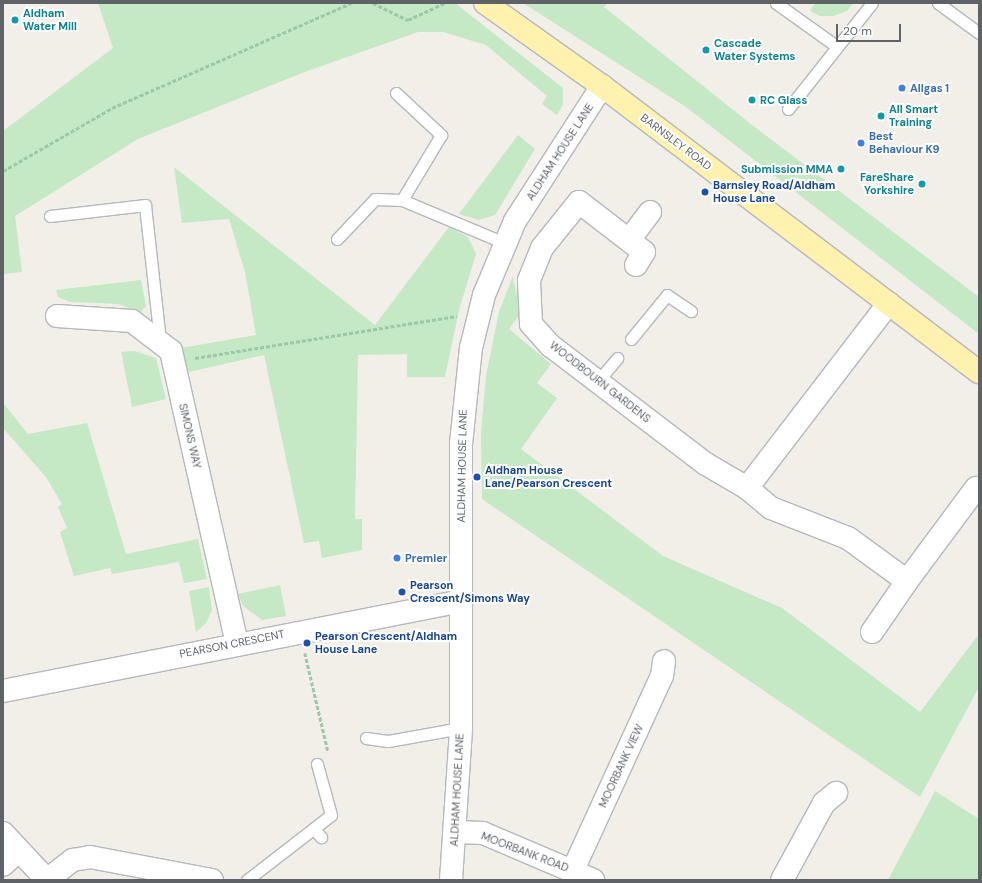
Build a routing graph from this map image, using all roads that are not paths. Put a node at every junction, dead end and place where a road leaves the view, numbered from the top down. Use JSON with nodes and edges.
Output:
{"nodes":[{"id":1,"x":485,"y":3,"type":"edge"},
{"id":2,"x":776,"y":3,"type":"edge"},
{"id":3,"x":872,"y":3,"type":"edge"},
{"id":4,"x":938,"y":3,"type":"edge"},
{"id":5,"x":979,"y":33,"type":"edge"},
{"id":6,"x":836,"y":46,"type":"junction"},
{"id":7,"x":602,"y":86,"type":"junction"},
{"id":8,"x":396,"y":93,"type":"dead end"},
{"id":9,"x":788,"y":109,"type":"dead end"},
{"id":10,"x":402,"y":200,"type":"junction"},
{"id":11,"x":650,"y":212,"type":"dead end"},
{"id":12,"x":50,"y":216,"type":"dead end"},
{"id":13,"x":337,"y":239,"type":"dead end"},
{"id":14,"x":629,"y":240,"type":"junction"},
{"id":15,"x":505,"y":243,"type":"junction"},
{"id":16,"x":636,"y":265,"type":"dead end"},
{"id":17,"x":889,"y":303,"type":"junction"},
{"id":18,"x":691,"y":310,"type":"dead end"},
{"id":19,"x":57,"y":316,"type":"dead end"},
{"id":20,"x":631,"y":339,"type":"dead end"},
{"id":21,"x":160,"y":340,"type":"junction"},
{"id":22,"x":617,"y":358,"type":"dead end"},
{"id":23,"x":979,"y":372,"type":"edge"},
{"id":24,"x":598,"y":381,"type":"junction"},
{"id":25,"x":746,"y":488,"type":"junction"},
{"id":26,"x":976,"y":488,"type":"dead end"},
{"id":27,"x":907,"y":580,"type":"junction"},
{"id":28,"x":461,"y":601,"type":"junction"},
{"id":29,"x":872,"y":632,"type":"dead end"},
{"id":30,"x":237,"y":643,"type":"junction"},
{"id":31,"x":664,"y":661,"type":"dead end"},
{"id":32,"x":3,"y":691,"type":"edge"},
{"id":33,"x":461,"y":728,"type":"junction"},
{"id":34,"x":366,"y":738,"type":"dead end"},
{"id":35,"x":317,"y":764,"type":"dead end"},
{"id":36,"x":836,"y":793,"type":"dead end"},
{"id":37,"x":456,"y":832,"type":"junction"},
{"id":38,"x":3,"y":834,"type":"edge"},
{"id":39,"x":18,"y":851,"type":"junction"},
{"id":40,"x":3,"y":865,"type":"edge"},
{"id":41,"x":573,"y":870,"type":"junction"},
{"id":42,"x":47,"y":880,"type":"edge"},
{"id":43,"x":212,"y":880,"type":"edge"},
{"id":44,"x":247,"y":880,"type":"edge"},
{"id":45,"x":451,"y":880,"type":"edge"},
{"id":46,"x":593,"y":880,"type":"edge"},
{"id":47,"x":782,"y":880,"type":"edge"}],
"edges":[{"from":1,"to":7,"type":"main road","name":"BARNSLEY ROAD"},
{"from":2,"to":6,"type":"lane"},
{"from":3,"to":6,"type":"lane"},
{"from":4,"to":5,"type":"lane"},
{"from":6,"to":9,"type":"lane"},
{"from":7,"to":15,"type":"street","name":"ALDHAM HOUSE LANE"},
{"from":7,"to":17,"type":"main road","name":"BARNSLEY ROAD"},
{"from":8,"to":10,"type":"lane"},
{"from":10,"to":13,"type":"lane"},
{"from":10,"to":15,"type":"lane"},
{"from":11,"to":14,"type":"street"},
{"from":12,"to":21,"type":"lane"},
{"from":14,"to":16,"type":"street","name":"WOODBOURN GARDENS"},
{"from":14,"to":24,"type":"street","name":"WOODBOURN GARDENS"},
{"from":15,"to":28,"type":"street","name":"ALDHAM HOUSE LANE"},
{"from":17,"to":23,"type":"main road","name":"BARNSLEY ROAD"},
{"from":17,"to":25,"type":"street"},
{"from":18,"to":20,"type":"lane"},
{"from":19,"to":21,"type":"street","name":"SIMONS WAY"},
{"from":21,"to":30,"type":"street","name":"SIMONS WAY"},
{"from":22,"to":24,"type":"lane"},
{"from":24,"to":25,"type":"street","name":"WOODBOURN GARDENS"},
{"from":25,"to":27,"type":"street","name":"WOODBOURN GARDENS"},
{"from":26,"to":27,"type":"street"},
{"from":27,"to":29,"type":"street"},
{"from":28,"to":30,"type":"street","name":"PEARSON CRESCENT"},
{"from":28,"to":33,"type":"street","name":"ALDHAM HOUSE LANE"},
{"from":30,"to":32,"type":"street","name":"PEARSON CRESCENT"},
{"from":31,"to":41,"type":"street","name":"MOORBANK VIEW"},
{"from":33,"to":34,"type":"lane"},
{"from":33,"to":37,"type":"street","name":"ALDHAM HOUSE LANE"},
{"from":35,"to":44,"type":"lane"},
{"from":36,"to":47,"type":"street"},
{"from":37,"to":41,"type":"street","name":"MOORBANK ROAD"},
{"from":37,"to":45,"type":"street","name":"ALDHAM HOUSE LANE"},
{"from":38,"to":39,"type":"street"},
{"from":39,"to":40,"type":"street"},
{"from":39,"to":42,"type":"street"},
{"from":41,"to":46,"type":"street","name":"MOORBANK ROAD"},
{"from":42,"to":43,"type":"street"}]}
